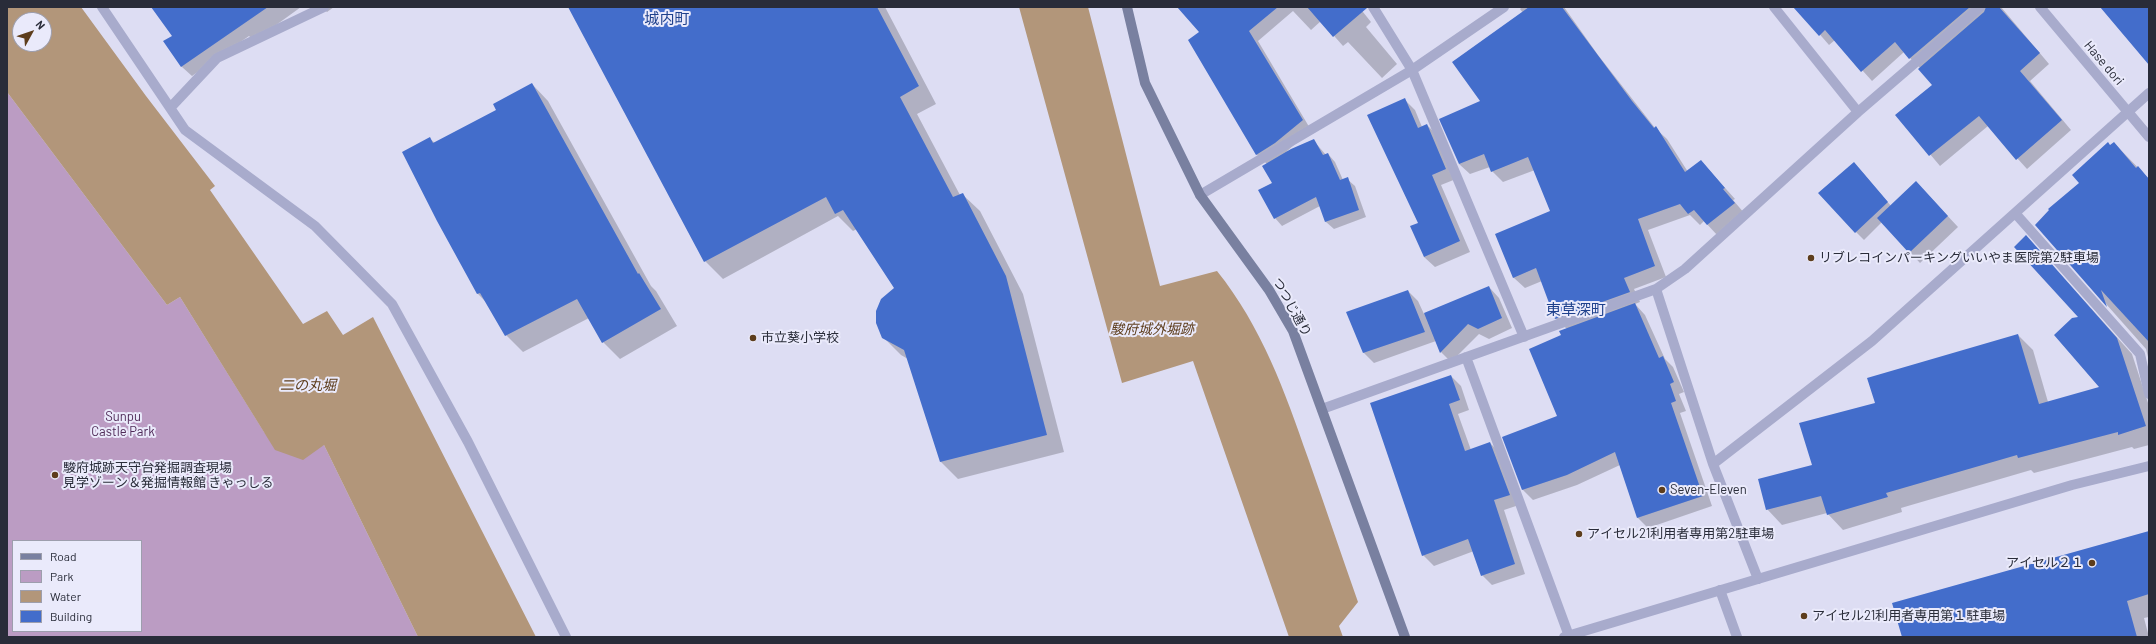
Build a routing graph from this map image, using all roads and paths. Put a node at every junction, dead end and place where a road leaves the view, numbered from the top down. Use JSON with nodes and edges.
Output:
{"nodes":[{"id":1,"x":102,"y":7,"type":"edge"},
{"id":2,"x":324,"y":7,"type":"edge"},
{"id":3,"x":1127,"y":7,"type":"edge"},
{"id":4,"x":1373,"y":7,"type":"edge"},
{"id":5,"x":1504,"y":7,"type":"edge"},
{"id":6,"x":1774,"y":7,"type":"edge"},
{"id":7,"x":1980,"y":7,"type":"edge"},
{"id":8,"x":2040,"y":7,"type":"edge"},
{"id":9,"x":305,"y":11,"type":"edge"},
{"id":10,"x":1412,"y":70,"type":"junction"},
{"id":11,"x":2149,"y":93,"type":"edge"},
{"id":12,"x":171,"y":107,"type":"junction"},
{"id":13,"x":1858,"y":112,"type":"junction"},
{"id":14,"x":2128,"y":112,"type":"junction"},
{"id":15,"x":2149,"y":137,"type":"edge"},
{"id":16,"x":1200,"y":195,"type":"junction"},
{"id":17,"x":2015,"y":213,"type":"junction"},
{"id":18,"x":1656,"y":289,"type":"junction"},
{"id":19,"x":1524,"y":337,"type":"junction"},
{"id":20,"x":1466,"y":357,"type":"junction"},
{"id":21,"x":2149,"y":394,"type":"edge"},
{"id":22,"x":1322,"y":409,"type":"junction"},
{"id":23,"x":1714,"y":464,"type":"junction"},
{"id":24,"x":2149,"y":466,"type":"edge"},
{"id":25,"x":1758,"y":579,"type":"junction"},
{"id":26,"x":1720,"y":590,"type":"junction"},
{"id":27,"x":1566,"y":636,"type":"edge"},
{"id":28,"x":566,"y":637,"type":"edge"},
{"id":29,"x":1405,"y":637,"type":"edge"},
{"id":30,"x":1737,"y":637,"type":"edge"}],
"edges":[{"from":1,"to":12,"type":"street"},
{"from":2,"to":9,"type":"street"},
{"from":3,"to":16,"type":"main road","name":"つつじ通り"},
{"from":4,"to":10,"type":"street"},
{"from":5,"to":10,"type":"street"},
{"from":6,"to":13,"type":"street"},
{"from":7,"to":13,"type":"street"},
{"from":8,"to":14,"type":"street","name":"Hase dori"},
{"from":9,"to":12,"type":"street"},
{"from":10,"to":16,"type":"street"},
{"from":10,"to":19,"type":"street"},
{"from":11,"to":14,"type":"street"},
{"from":12,"to":28,"type":"street"},
{"from":13,"to":18,"type":"street"},
{"from":14,"to":15,"type":"street","name":"Hase dori"},
{"from":14,"to":17,"type":"street"},
{"from":16,"to":22,"type":"main road","name":"つつじ通り"},
{"from":17,"to":21,"type":"street"},
{"from":17,"to":23,"type":"street"},
{"from":18,"to":19,"type":"street"},
{"from":18,"to":23,"type":"street"},
{"from":19,"to":20,"type":"street"},
{"from":20,"to":22,"type":"street"},
{"from":20,"to":27,"type":"street"},
{"from":22,"to":29,"type":"main road","name":"つつじ通り"},
{"from":23,"to":25,"type":"street"},
{"from":24,"to":25,"type":"street"},
{"from":25,"to":26,"type":"street"},
{"from":26,"to":27,"type":"street"},
{"from":26,"to":30,"type":"street"}]}
